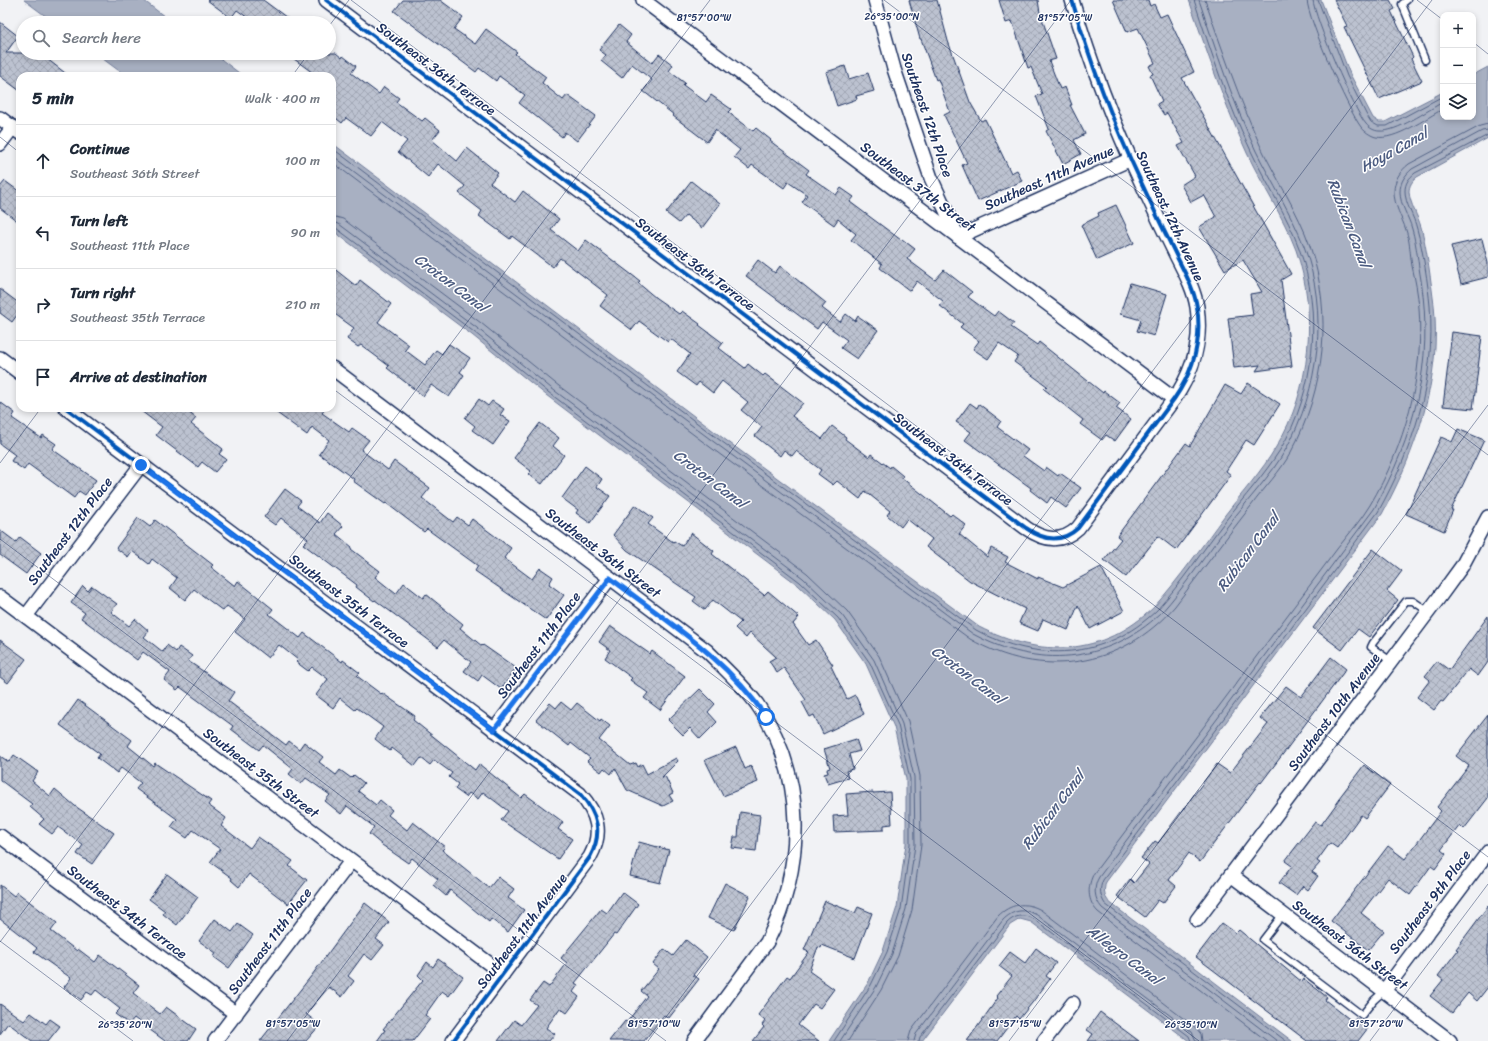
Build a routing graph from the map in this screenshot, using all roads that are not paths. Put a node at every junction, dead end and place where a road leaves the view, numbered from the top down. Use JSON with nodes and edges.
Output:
{"nodes":[{"id":1,"x":326,"y":0,"type":"edge"},
{"id":2,"x":643,"y":0,"type":"edge"},
{"id":3,"x":875,"y":0,"type":"edge"},
{"id":4,"x":1072,"y":0,"type":"edge"},
{"id":5,"x":1403,"y":1,"type":"edge"},
{"id":6,"x":1425,"y":60,"type":"dead end"},
{"id":7,"x":0,"y":118,"type":"edge"},
{"id":8,"x":16,"y":130,"type":"edge"},
{"id":9,"x":0,"y":144,"type":"edge"},
{"id":10,"x":1131,"y":159,"type":"junction"},
{"id":11,"x":958,"y":237,"type":"junction"},
{"id":12,"x":0,"y":358,"type":"edge"},
{"id":13,"x":16,"y":370,"type":"edge"},
{"id":14,"x":336,"y":371,"type":"edge"},
{"id":15,"x":1174,"y":399,"type":"junction"},
{"id":16,"x":71,"y":412,"type":"edge"},
{"id":17,"x":141,"y":465,"type":"junction"},
{"id":18,"x":1488,"y":517,"type":"edge"},
{"id":19,"x":1053,"y":539,"type":"joint"},
{"id":20,"x":610,"y":578,"type":"junction"},
{"id":21,"x":0,"y":597,"type":"edge"},
{"id":22,"x":1429,"y":612,"type":"junction"},
{"id":23,"x":26,"y":616,"type":"junction"},
{"id":24,"x":1392,"y":662,"type":"junction"},
{"id":25,"x":494,"y":730,"type":"junction"},
{"id":26,"x":597,"y":830,"type":"joint"},
{"id":27,"x":0,"y":836,"type":"edge"},
{"id":28,"x":1488,"y":852,"type":"edge"},
{"id":29,"x":351,"y":861,"type":"junction"},
{"id":30,"x":1231,"y":875,"type":"junction"},
{"id":31,"x":1283,"y":914,"type":"junction"},
{"id":32,"x":1197,"y":920,"type":"dead end"},
{"id":33,"x":503,"y":974,"type":"junction"},
{"id":34,"x":1384,"y":991,"type":"junction"},
{"id":35,"x":1073,"y":1003,"type":"dead end"},
{"id":36,"x":236,"y":1014,"type":"junction"},
{"id":37,"x":215,"y":1041,"type":"edge"},
{"id":38,"x":453,"y":1041,"type":"edge"},
{"id":39,"x":694,"y":1041,"type":"edge"},
{"id":40,"x":1044,"y":1041,"type":"edge"},
{"id":41,"x":1450,"y":1041,"type":"edge"}],
"edges":[{"from":1,"to":19,"type":"street","name":"Southeast 36th Terrace"},
{"from":2,"to":11,"type":"street","name":"Southeast 37th Street"},
{"from":3,"to":11,"type":"street","name":"Southeast 12th Place"},
{"from":4,"to":10,"type":"street","name":"Southeast 12th Avenue"},
{"from":5,"to":6,"type":"lane"},
{"from":7,"to":8,"type":"street"},
{"from":8,"to":9,"type":"street"},
{"from":10,"to":11,"type":"street","name":"Southeast 11th Avenue"},
{"from":10,"to":15,"type":"street","name":"Southeast 12th Avenue"},
{"from":11,"to":15,"type":"street","name":"Southeast 37th Street"},
{"from":12,"to":13,"type":"street"},
{"from":14,"to":20,"type":"street","name":"Southeast 36th Street"},
{"from":15,"to":19,"type":"street","name":"Southeast 12th Avenue"},
{"from":16,"to":17,"type":"street","name":"Southeast 35th Terrace"},
{"from":17,"to":23,"type":"street","name":"Southeast 12th Place"},
{"from":17,"to":25,"type":"street","name":"Southeast 35th Terrace"},
{"from":18,"to":22,"type":"street","name":"Southeast 10th Avenue"},
{"from":20,"to":25,"type":"street","name":"Southeast 11th Place"},
{"from":20,"to":39,"type":"street","name":"Southeast 36th Street"},
{"from":21,"to":23,"type":"street","name":"Southeast 35th Street"},
{"from":22,"to":24,"type":"street","name":"Southeast 10th Avenue"},
{"from":22,"to":24,"type":"lane"},
{"from":23,"to":29,"type":"street","name":"Southeast 35th Street"},
{"from":24,"to":30,"type":"street","name":"Southeast 10th Avenue"},
{"from":25,"to":26,"type":"street","name":"Southeast 35th Terrace"},
{"from":26,"to":33,"type":"street","name":"Southeast 11th Avenue"},
{"from":27,"to":36,"type":"street","name":"Southeast 34th Terrace"},
{"from":28,"to":34,"type":"street","name":"Southeast 9th Place"},
{"from":29,"to":33,"type":"street","name":"Southeast 35th Street"},
{"from":29,"to":36,"type":"street","name":"Southeast 11th Place"},
{"from":30,"to":31,"type":"street","name":"Southeast 36th Street"},
{"from":30,"to":32,"type":"street","name":"Southeast 10th Avenue"},
{"from":31,"to":34,"type":"street","name":"Southeast 36th Street"},
{"from":31,"to":34,"type":"lane"},
{"from":33,"to":38,"type":"street","name":"Southeast 11th Avenue"},
{"from":34,"to":41,"type":"street","name":"Southeast 36th Street"},
{"from":35,"to":40,"type":"street"},
{"from":36,"to":37,"type":"street","name":"Southeast 11th Place"}]}
